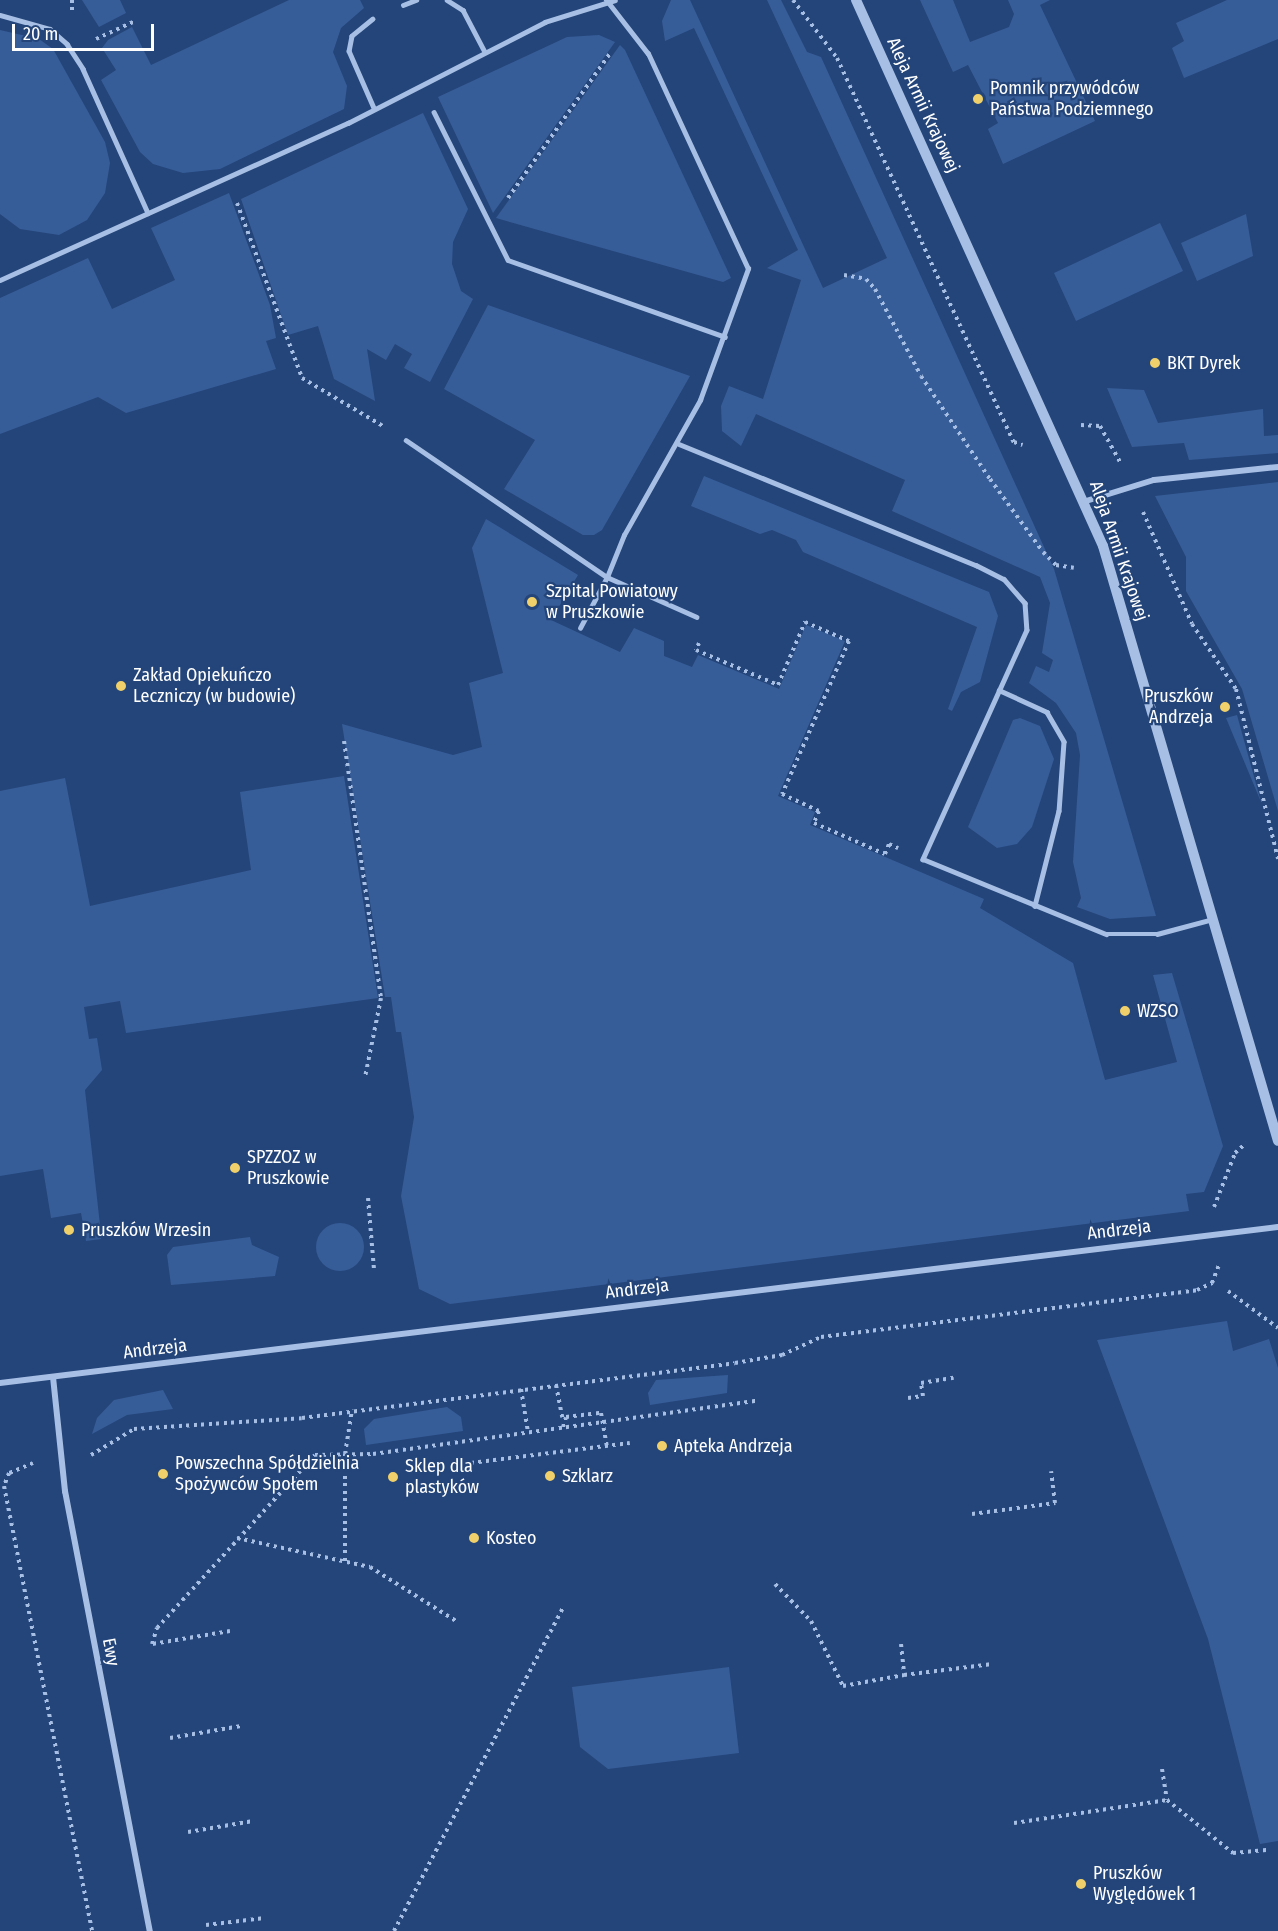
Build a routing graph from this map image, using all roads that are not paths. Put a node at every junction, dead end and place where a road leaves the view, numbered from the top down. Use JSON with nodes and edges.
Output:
{"nodes":[{"id":1,"x":416,"y":0,"type":"edge"},
{"id":2,"x":447,"y":0,"type":"edge"},
{"id":3,"x":615,"y":0,"type":"edge"},
{"id":4,"x":856,"y":0,"type":"edge"},
{"id":5,"x":607,"y":1,"type":"edge"},
{"id":6,"x":403,"y":5,"type":"dead end"},
{"id":7,"x":0,"y":15,"type":"edge"},
{"id":8,"x":373,"y":19,"type":"dead end"},
{"id":9,"x":485,"y":52,"type":"junction"},
{"id":10,"x":374,"y":108,"type":"junction"},
{"id":11,"x":434,"y":112,"type":"dead end"},
{"id":12,"x":148,"y":213,"type":"junction"},
{"id":13,"x":0,"y":280,"type":"edge"},
{"id":14,"x":725,"y":337,"type":"junction"},
{"id":15,"x":406,"y":440,"type":"road end"},
{"id":16,"x":679,"y":444,"type":"junction"},
{"id":17,"x":1278,"y":467,"type":"edge"},
{"id":18,"x":1086,"y":501,"type":"junction"},
{"id":19,"x":607,"y":577,"type":"junction"},
{"id":20,"x":697,"y":617,"type":"dead end"},
{"id":21,"x":580,"y":627,"type":"dead end"},
{"id":22,"x":999,"y":690,"type":"junction"},
{"id":23,"x":1035,"y":906,"type":"junction"},
{"id":24,"x":1215,"y":919,"type":"junction"},
{"id":25,"x":1278,"y":1141,"type":"edge"},
{"id":26,"x":1278,"y":1227,"type":"edge"},
{"id":27,"x":53,"y":1377,"type":"junction"},
{"id":28,"x":0,"y":1383,"type":"edge"},
{"id":29,"x":150,"y":1931,"type":"edge"}],
"edges":[{"from":1,"to":6,"type":"lane"},
{"from":2,"to":9,"type":"lane"},
{"from":3,"to":5,"type":"lane"},
{"from":4,"to":18,"type":"street","name":"Aleja Armii Krajowej"},
{"from":5,"to":9,"type":"lane"},
{"from":5,"to":14,"type":"lane"},
{"from":7,"to":12,"type":"lane"},
{"from":8,"to":10,"type":"lane"},
{"from":9,"to":10,"type":"lane"},
{"from":10,"to":12,"type":"lane"},
{"from":11,"to":14,"type":"lane"},
{"from":12,"to":13,"type":"lane"},
{"from":14,"to":16,"type":"lane"},
{"from":15,"to":19,"type":"lane"},
{"from":16,"to":19,"type":"lane"},
{"from":16,"to":22,"type":"lane"},
{"from":17,"to":18,"type":"street"},
{"from":18,"to":24,"type":"street","name":"Aleja Armii Krajowej"},
{"from":19,"to":20,"type":"lane"},
{"from":19,"to":21,"type":"lane"},
{"from":22,"to":23,"type":"lane"},
{"from":22,"to":23,"type":"lane"},
{"from":23,"to":24,"type":"lane"},
{"from":24,"to":25,"type":"street","name":"Aleja Armii Krajowej"},
{"from":26,"to":27,"type":"street","name":"Andrzeja"},
{"from":27,"to":28,"type":"street","name":"Andrzeja"},
{"from":27,"to":29,"type":"street","name":"Ewy"}]}
